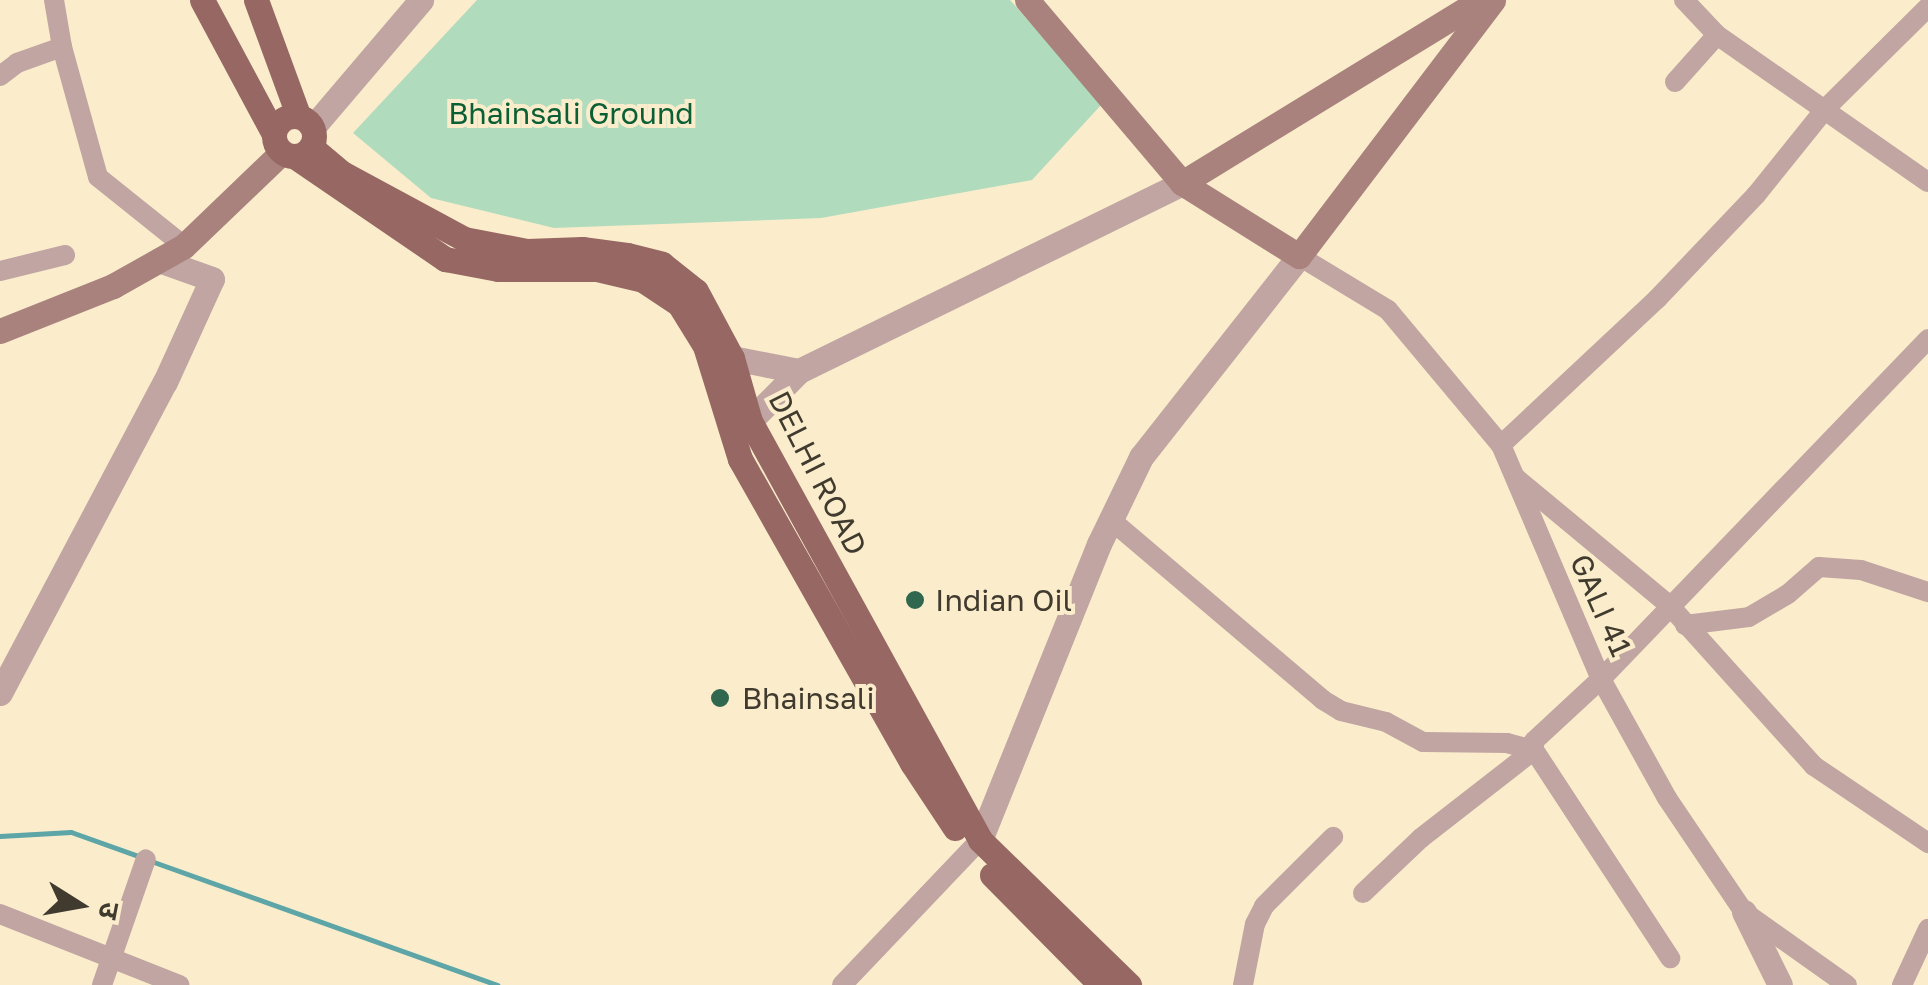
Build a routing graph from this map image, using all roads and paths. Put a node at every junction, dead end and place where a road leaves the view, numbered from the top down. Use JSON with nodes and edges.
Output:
{"nodes":[{"id":1,"x":54,"y":0,"type":"edge"},
{"id":2,"x":202,"y":0,"type":"edge"},
{"id":3,"x":256,"y":0,"type":"edge"},
{"id":4,"x":421,"y":0,"type":"edge"},
{"id":5,"x":1027,"y":0,"type":"edge"},
{"id":6,"x":1684,"y":0,"type":"edge"},
{"id":7,"x":1478,"y":1,"type":"edge"},
{"id":8,"x":1928,"y":7,"type":"edge"},
{"id":9,"x":1717,"y":35,"type":"junction"},
{"id":10,"x":62,"y":47,"type":"junction"},
{"id":11,"x":0,"y":76,"type":"edge"},
{"id":12,"x":1675,"y":82,"type":"dead end"},
{"id":13,"x":1826,"y":108,"type":"junction"},
{"id":14,"x":295,"y":139,"type":"junction"},
{"id":15,"x":1928,"y":182,"type":"edge"},
{"id":16,"x":1182,"y":183,"type":"junction"},
{"id":17,"x":184,"y":246,"type":"junction"},
{"id":18,"x":66,"y":255,"type":"dead end"},
{"id":19,"x":1299,"y":256,"type":"junction"},
{"id":20,"x":159,"y":260,"type":"junction"},
{"id":21,"x":0,"y":272,"type":"edge"},
{"id":22,"x":0,"y":331,"type":"edge"},
{"id":23,"x":1928,"y":340,"type":"edge"},
{"id":24,"x":722,"y":361,"type":"junction"},
{"id":25,"x":799,"y":371,"type":"junction"},
{"id":26,"x":740,"y":425,"type":"junction"},
{"id":27,"x":1501,"y":444,"type":"junction"},
{"id":28,"x":1511,"y":474,"type":"junction"},
{"id":29,"x":1110,"y":520,"type":"junction"},
{"id":30,"x":1928,"y":592,"type":"edge"},
{"id":31,"x":1670,"y":605,"type":"junction"},
{"id":32,"x":1686,"y":625,"type":"junction"},
{"id":33,"x":1601,"y":680,"type":"junction"},
{"id":34,"x":0,"y":693,"type":"edge"},
{"id":35,"x":1534,"y":750,"type":"junction"},
{"id":36,"x":1333,"y":837,"type":"dead end"},
{"id":37,"x":1928,"y":843,"type":"edge"},
{"id":38,"x":975,"y":846,"type":"junction"},
{"id":39,"x":146,"y":859,"type":"dead end"},
{"id":40,"x":1363,"y":892,"type":"dead end"},
{"id":41,"x":1744,"y":912,"type":"junction"},
{"id":42,"x":0,"y":914,"type":"edge"},
{"id":43,"x":1928,"y":929,"type":"edge"},
{"id":44,"x":1670,"y":958,"type":"dead end"},
{"id":45,"x":113,"y":959,"type":"junction"},
{"id":46,"x":102,"y":985,"type":"edge"},
{"id":47,"x":179,"y":985,"type":"edge"},
{"id":48,"x":842,"y":985,"type":"edge"},
{"id":49,"x":1101,"y":985,"type":"edge"},
{"id":50,"x":1129,"y":985,"type":"edge"},
{"id":51,"x":1243,"y":985,"type":"edge"},
{"id":52,"x":1780,"y":985,"type":"edge"},
{"id":53,"x":1847,"y":985,"type":"edge"},
{"id":54,"x":1902,"y":985,"type":"edge"}],
"edges":[{"from":1,"to":10,"type":"street"},
{"from":2,"to":14,"type":"main road"},
{"from":3,"to":14,"type":"main road"},
{"from":4,"to":14,"type":"street"},
{"from":5,"to":16,"type":"main road"},
{"from":6,"to":9,"type":"street"},
{"from":7,"to":16,"type":"main road"},
{"from":7,"to":19,"type":"main road"},
{"from":8,"to":13,"type":"street"},
{"from":9,"to":12,"type":"street"},
{"from":9,"to":13,"type":"street"},
{"from":10,"to":11,"type":"street"},
{"from":10,"to":17,"type":"street"},
{"from":13,"to":15,"type":"street"},
{"from":13,"to":27,"type":"street"},
{"from":14,"to":17,"type":"main road"},
{"from":14,"to":24,"type":"main road","name":"DELHI ROAD"},
{"from":16,"to":19,"type":"main road"},
{"from":16,"to":25,"type":"street"},
{"from":17,"to":20,"type":"main road"},
{"from":18,"to":21,"type":"street"},
{"from":19,"to":27,"type":"street","name":"GALI 41"},
{"from":19,"to":29,"type":"street"},
{"from":20,"to":22,"type":"main road"},
{"from":20,"to":34,"type":"street"},
{"from":23,"to":31,"type":"street"},
{"from":24,"to":25,"type":"street"},
{"from":24,"to":26,"type":"main road","name":"DELHI ROAD"},
{"from":25,"to":26,"type":"street"},
{"from":26,"to":38,"type":"main road","name":"DELHI ROAD"},
{"from":27,"to":28,"type":"street","name":"GALI 41"},
{"from":28,"to":31,"type":"street"},
{"from":28,"to":33,"type":"street","name":"GALI 41"},
{"from":29,"to":35,"type":"street"},
{"from":29,"to":38,"type":"street"},
{"from":30,"to":32,"type":"street"},
{"from":31,"to":32,"type":"street"},
{"from":31,"to":33,"type":"street"},
{"from":32,"to":37,"type":"street"},
{"from":33,"to":35,"type":"street"},
{"from":33,"to":41,"type":"street","name":"GALI 41"},
{"from":35,"to":40,"type":"street"},
{"from":35,"to":44,"type":"street"},
{"from":36,"to":51,"type":"street"},
{"from":38,"to":48,"type":"street"},
{"from":38,"to":49,"type":"main road"},
{"from":38,"to":50,"type":"main road"},
{"from":39,"to":45,"type":"street"},
{"from":41,"to":52,"type":"street"},
{"from":41,"to":53,"type":"street","name":"GALI 41"},
{"from":42,"to":45,"type":"street"},
{"from":43,"to":54,"type":"street"},
{"from":45,"to":46,"type":"street"},
{"from":45,"to":47,"type":"street"}]}
